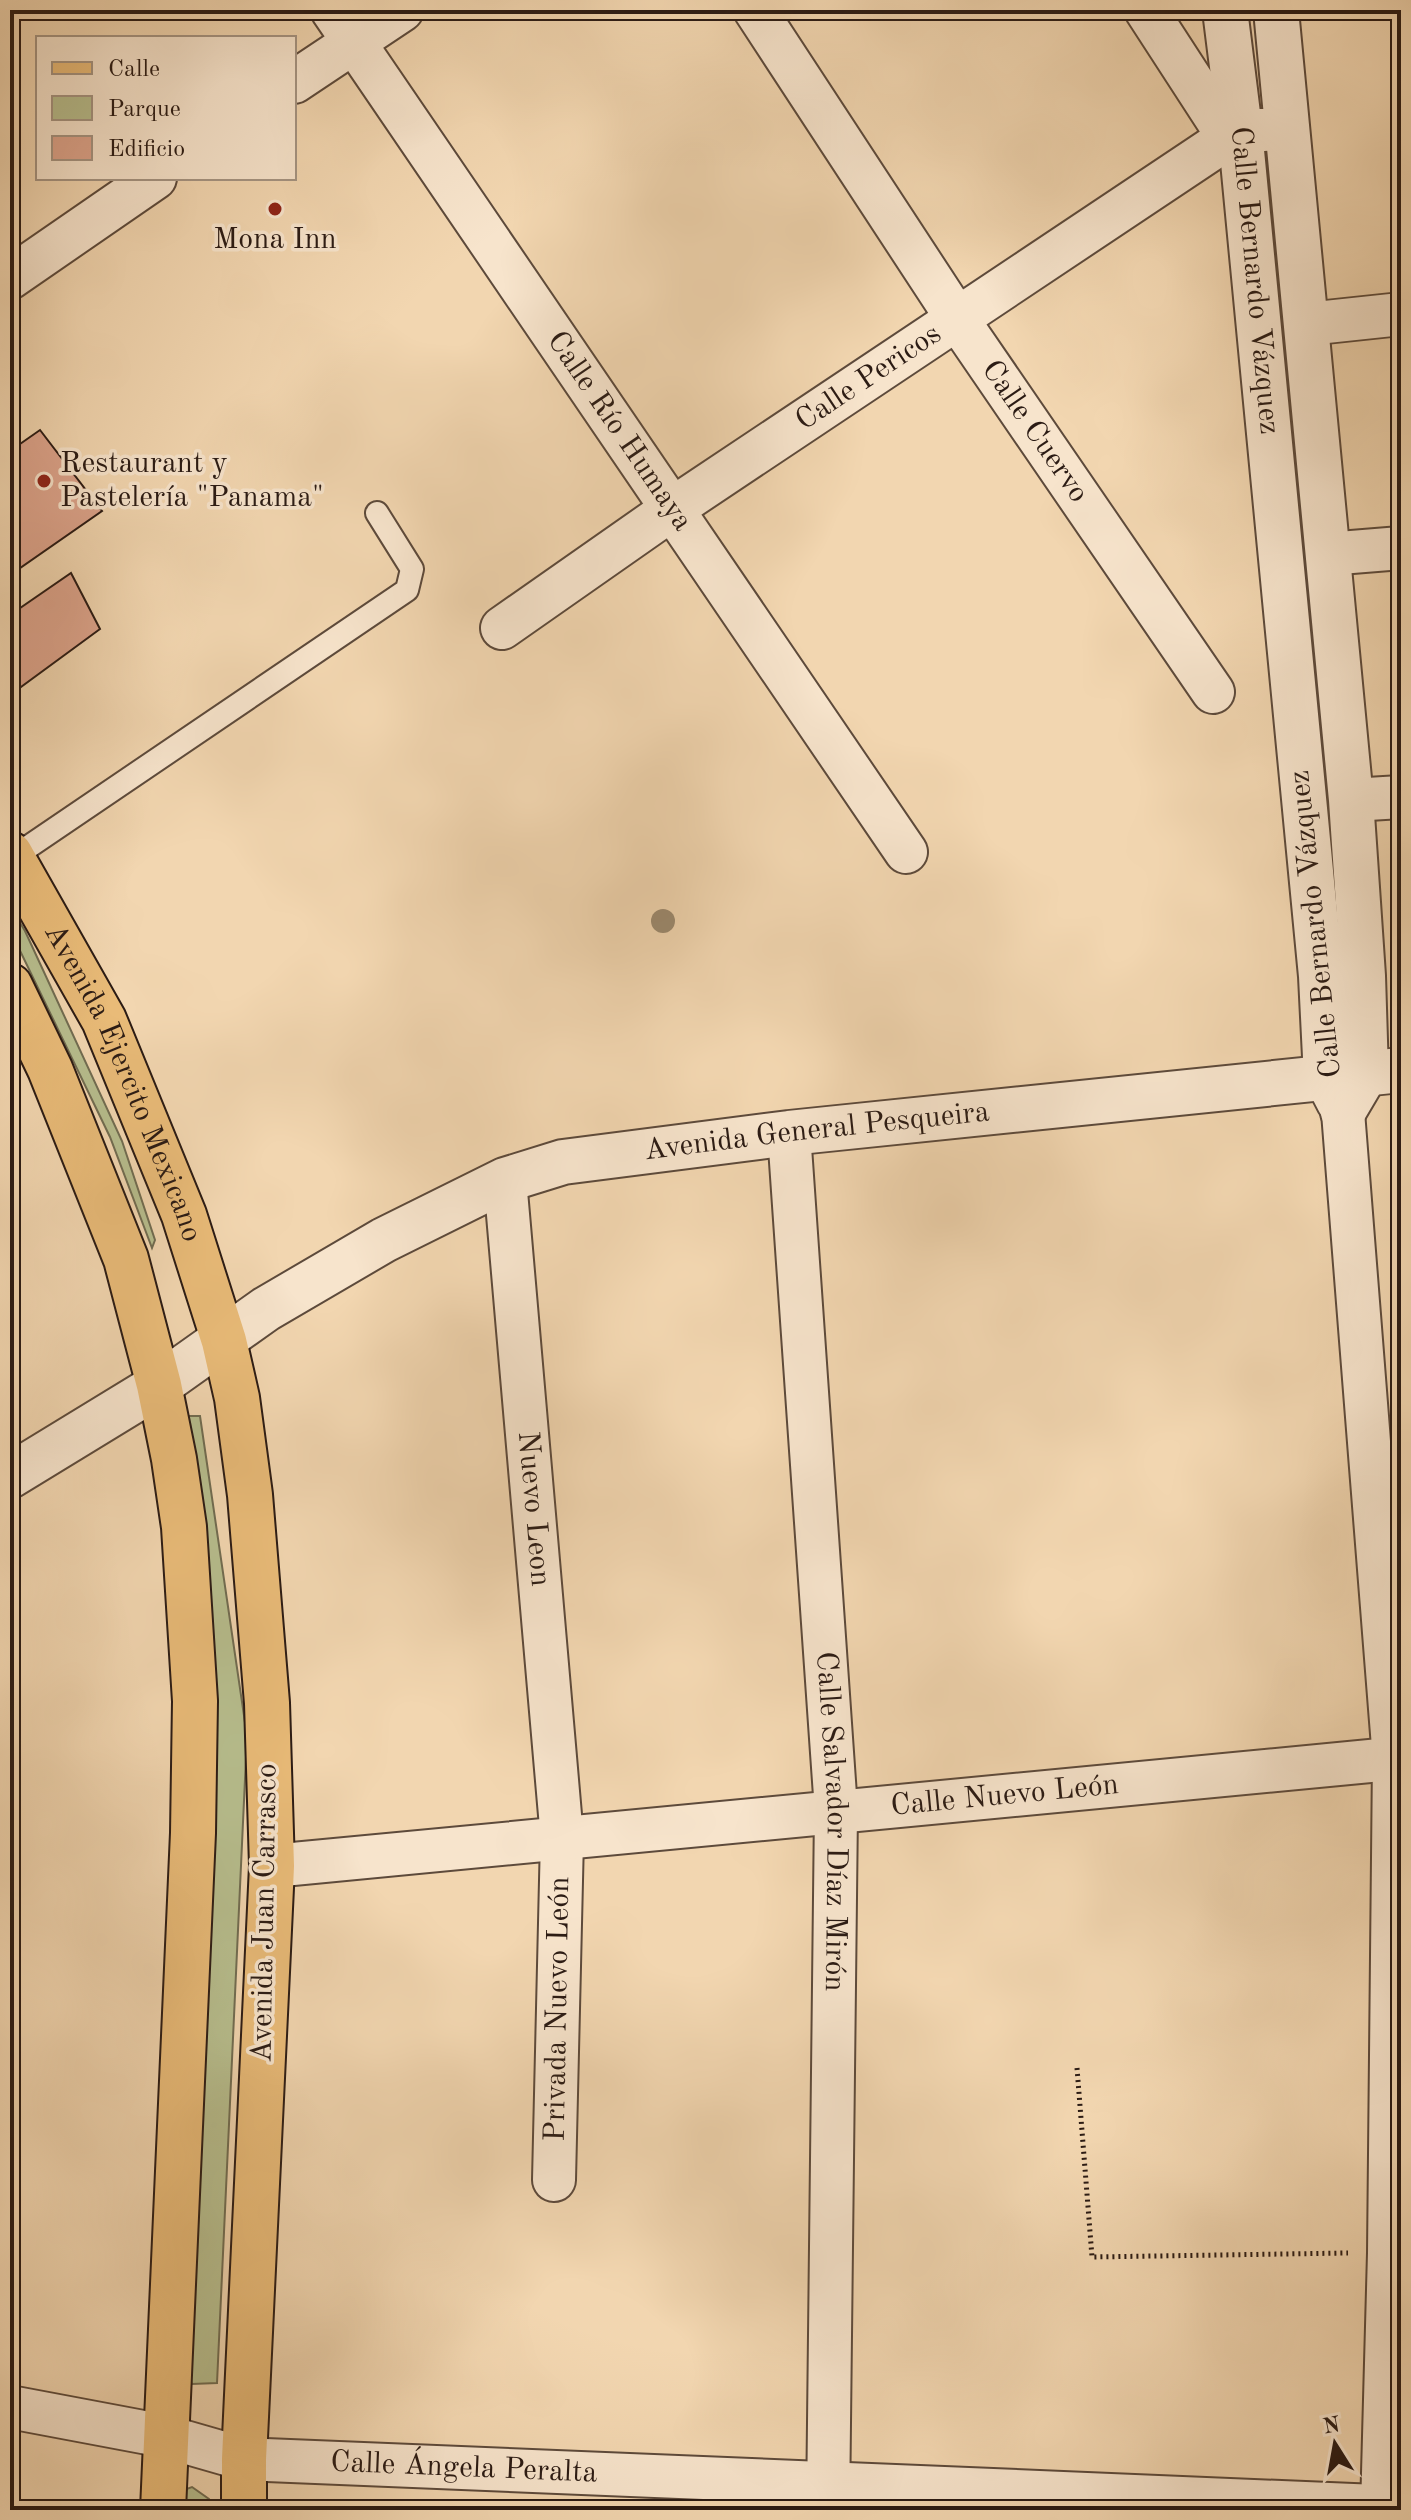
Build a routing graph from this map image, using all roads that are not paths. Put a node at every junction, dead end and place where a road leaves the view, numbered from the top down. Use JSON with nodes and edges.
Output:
{"nodes":[{"id":1,"x":402,"y":10,"type":"edge"},
{"id":2,"x":755,"y":10,"type":"edge"},
{"id":3,"x":1146,"y":10,"type":"edge"},
{"id":4,"x":1225,"y":10,"type":"edge"},
{"id":5,"x":1276,"y":10,"type":"edge"},
{"id":6,"x":343,"y":26,"type":"edge"},
{"id":7,"x":296,"y":80,"type":"edge"},
{"id":8,"x":1240,"y":130,"type":"junction"},
{"id":9,"x":1289,"y":130,"type":"junction"},
{"id":10,"x":152,"y":180,"type":"edge"},
{"id":11,"x":10,"y":278,"type":"edge"},
{"id":12,"x":1401,"y":314,"type":"edge"},
{"id":13,"x":958,"y":320,"type":"junction"},
{"id":14,"x":1307,"y":324,"type":"junction"},
{"id":15,"x":672,"y":509,"type":"junction"},
{"id":16,"x":377,"y":513,"type":"dead end"},
{"id":17,"x":1401,"y":548,"type":"edge"},
{"id":18,"x":1327,"y":554,"type":"junction"},
{"id":19,"x":502,"y":628,"type":"dead end"},
{"id":20,"x":1213,"y":692,"type":"dead end"},
{"id":21,"x":1401,"y":797,"type":"edge"},
{"id":22,"x":1351,"y":800,"type":"junction"},
{"id":23,"x":906,"y":852,"type":"dead end"},
{"id":24,"x":11,"y":856,"type":"edge"},
{"id":25,"x":10,"y":986,"type":"edge"},
{"id":26,"x":1359,"y":1083,"type":"edge"},
{"id":27,"x":789,"y":1133,"type":"junction"},
{"id":28,"x":505,"y":1180,"type":"junction"},
{"id":29,"x":204,"y":1273,"type":"joint"},
{"id":30,"x":224,"y":1341,"type":"junction"},
{"id":31,"x":159,"y":1385,"type":"junction"},
{"id":32,"x":10,"y":1476,"type":"edge"},
{"id":33,"x":1398,"y":1759,"type":"edge"},
{"id":34,"x":836,"y":1810,"type":"junction"},
{"id":35,"x":562,"y":1838,"type":"junction"},
{"id":36,"x":272,"y":1866,"type":"junction"},
{"id":37,"x":554,"y":2180,"type":"dead end"},
{"id":38,"x":10,"y":2407,"type":"edge"},
{"id":39,"x":164,"y":2436,"type":"junction"},
{"id":40,"x":244,"y":2459,"type":"junction"},
{"id":41,"x":828,"y":2498,"type":"edge"},
{"id":42,"x":1388,"y":2508,"type":"edge"},
{"id":43,"x":163,"y":2510,"type":"edge"},
{"id":44,"x":244,"y":2510,"type":"edge"}],
"edges":[{"from":1,"to":6,"type":"street"},
{"from":2,"to":13,"type":"street","name":"Calle Cuervo"},
{"from":3,"to":8,"type":"street"},
{"from":4,"to":8,"type":"street","name":"Calle Bernardo Vázquez"},
{"from":5,"to":9,"type":"street","name":"Calle Bernardo Vázquez"},
{"from":6,"to":7,"type":"street"},
{"from":6,"to":15,"type":"street","name":"Calle Río Humaya"},
{"from":8,"to":9,"type":"street"},
{"from":8,"to":13,"type":"street","name":"Calle Pericos"},
{"from":8,"to":26,"type":"street","name":"Calle Bernardo Vázquez"},
{"from":9,"to":14,"type":"street","name":"Calle Bernardo Vázquez"},
{"from":10,"to":11,"type":"street"},
{"from":12,"to":14,"type":"street"},
{"from":13,"to":15,"type":"street","name":"Calle Pericos"},
{"from":13,"to":20,"type":"street","name":"Calle Cuervo"},
{"from":14,"to":18,"type":"street","name":"Calle Bernardo Vázquez"},
{"from":15,"to":19,"type":"street","name":"Calle Pericos"},
{"from":15,"to":23,"type":"street","name":"Calle Río Humaya"},
{"from":16,"to":24,"type":"lane"},
{"from":17,"to":18,"type":"street"},
{"from":18,"to":22,"type":"street","name":"Calle Bernardo Vázquez"},
{"from":21,"to":22,"type":"street"},
{"from":22,"to":26,"type":"street","name":"Calle Bernardo Vázquez"},
{"from":24,"to":29,"type":"main road","name":"Avenida Ejercito Mexicano"},
{"from":25,"to":31,"type":"main road","name":"Avenida Ejercito Mexicano"},
{"from":26,"to":27,"type":"street","name":"Avenida General Pesqueira"},
{"from":26,"to":33,"type":"street","name":"Calle Bernardo Vázquez"},
{"from":27,"to":28,"type":"street","name":"Avenida General Pesqueira"},
{"from":27,"to":34,"type":"street","name":"Calle Salvador Díaz Mirón"},
{"from":28,"to":30,"type":"street","name":"Avenida General Pesqueira"},
{"from":28,"to":35,"type":"street","name":"Nuevo Leon"},
{"from":29,"to":30,"type":"main road","name":"Avenida Juan Carrasco"},
{"from":30,"to":31,"type":"street","name":"Avenida General Pesqueira"},
{"from":30,"to":36,"type":"main road","name":"Avenida Juan Carrasco"},
{"from":31,"to":32,"type":"street","name":"Avenida General Pesqueira"},
{"from":31,"to":39,"type":"main road"},
{"from":33,"to":34,"type":"street","name":"Calle Nuevo León"},
{"from":33,"to":42,"type":"street","name":"Calle Bernardo Vázquez"},
{"from":34,"to":35,"type":"street","name":"Calle Nuevo León"},
{"from":34,"to":41,"type":"street","name":"Calle Salvador Díaz Mirón"},
{"from":35,"to":36,"type":"street","name":"Calle Nuevo León"},
{"from":35,"to":37,"type":"street","name":"Privada Nuevo León"},
{"from":36,"to":40,"type":"main road","name":"Avenida Juan Carrasco"},
{"from":38,"to":39,"type":"street","name":"Calle Ángela Peralta"},
{"from":39,"to":40,"type":"street","name":"Calle Ángela Peralta"},
{"from":39,"to":43,"type":"main road"},
{"from":40,"to":41,"type":"street","name":"Calle Ángela Peralta"},
{"from":40,"to":44,"type":"main road","name":"Avenida Juan Carrasco"},
{"from":41,"to":42,"type":"street","name":"Calle Ángela Peralta"}]}
